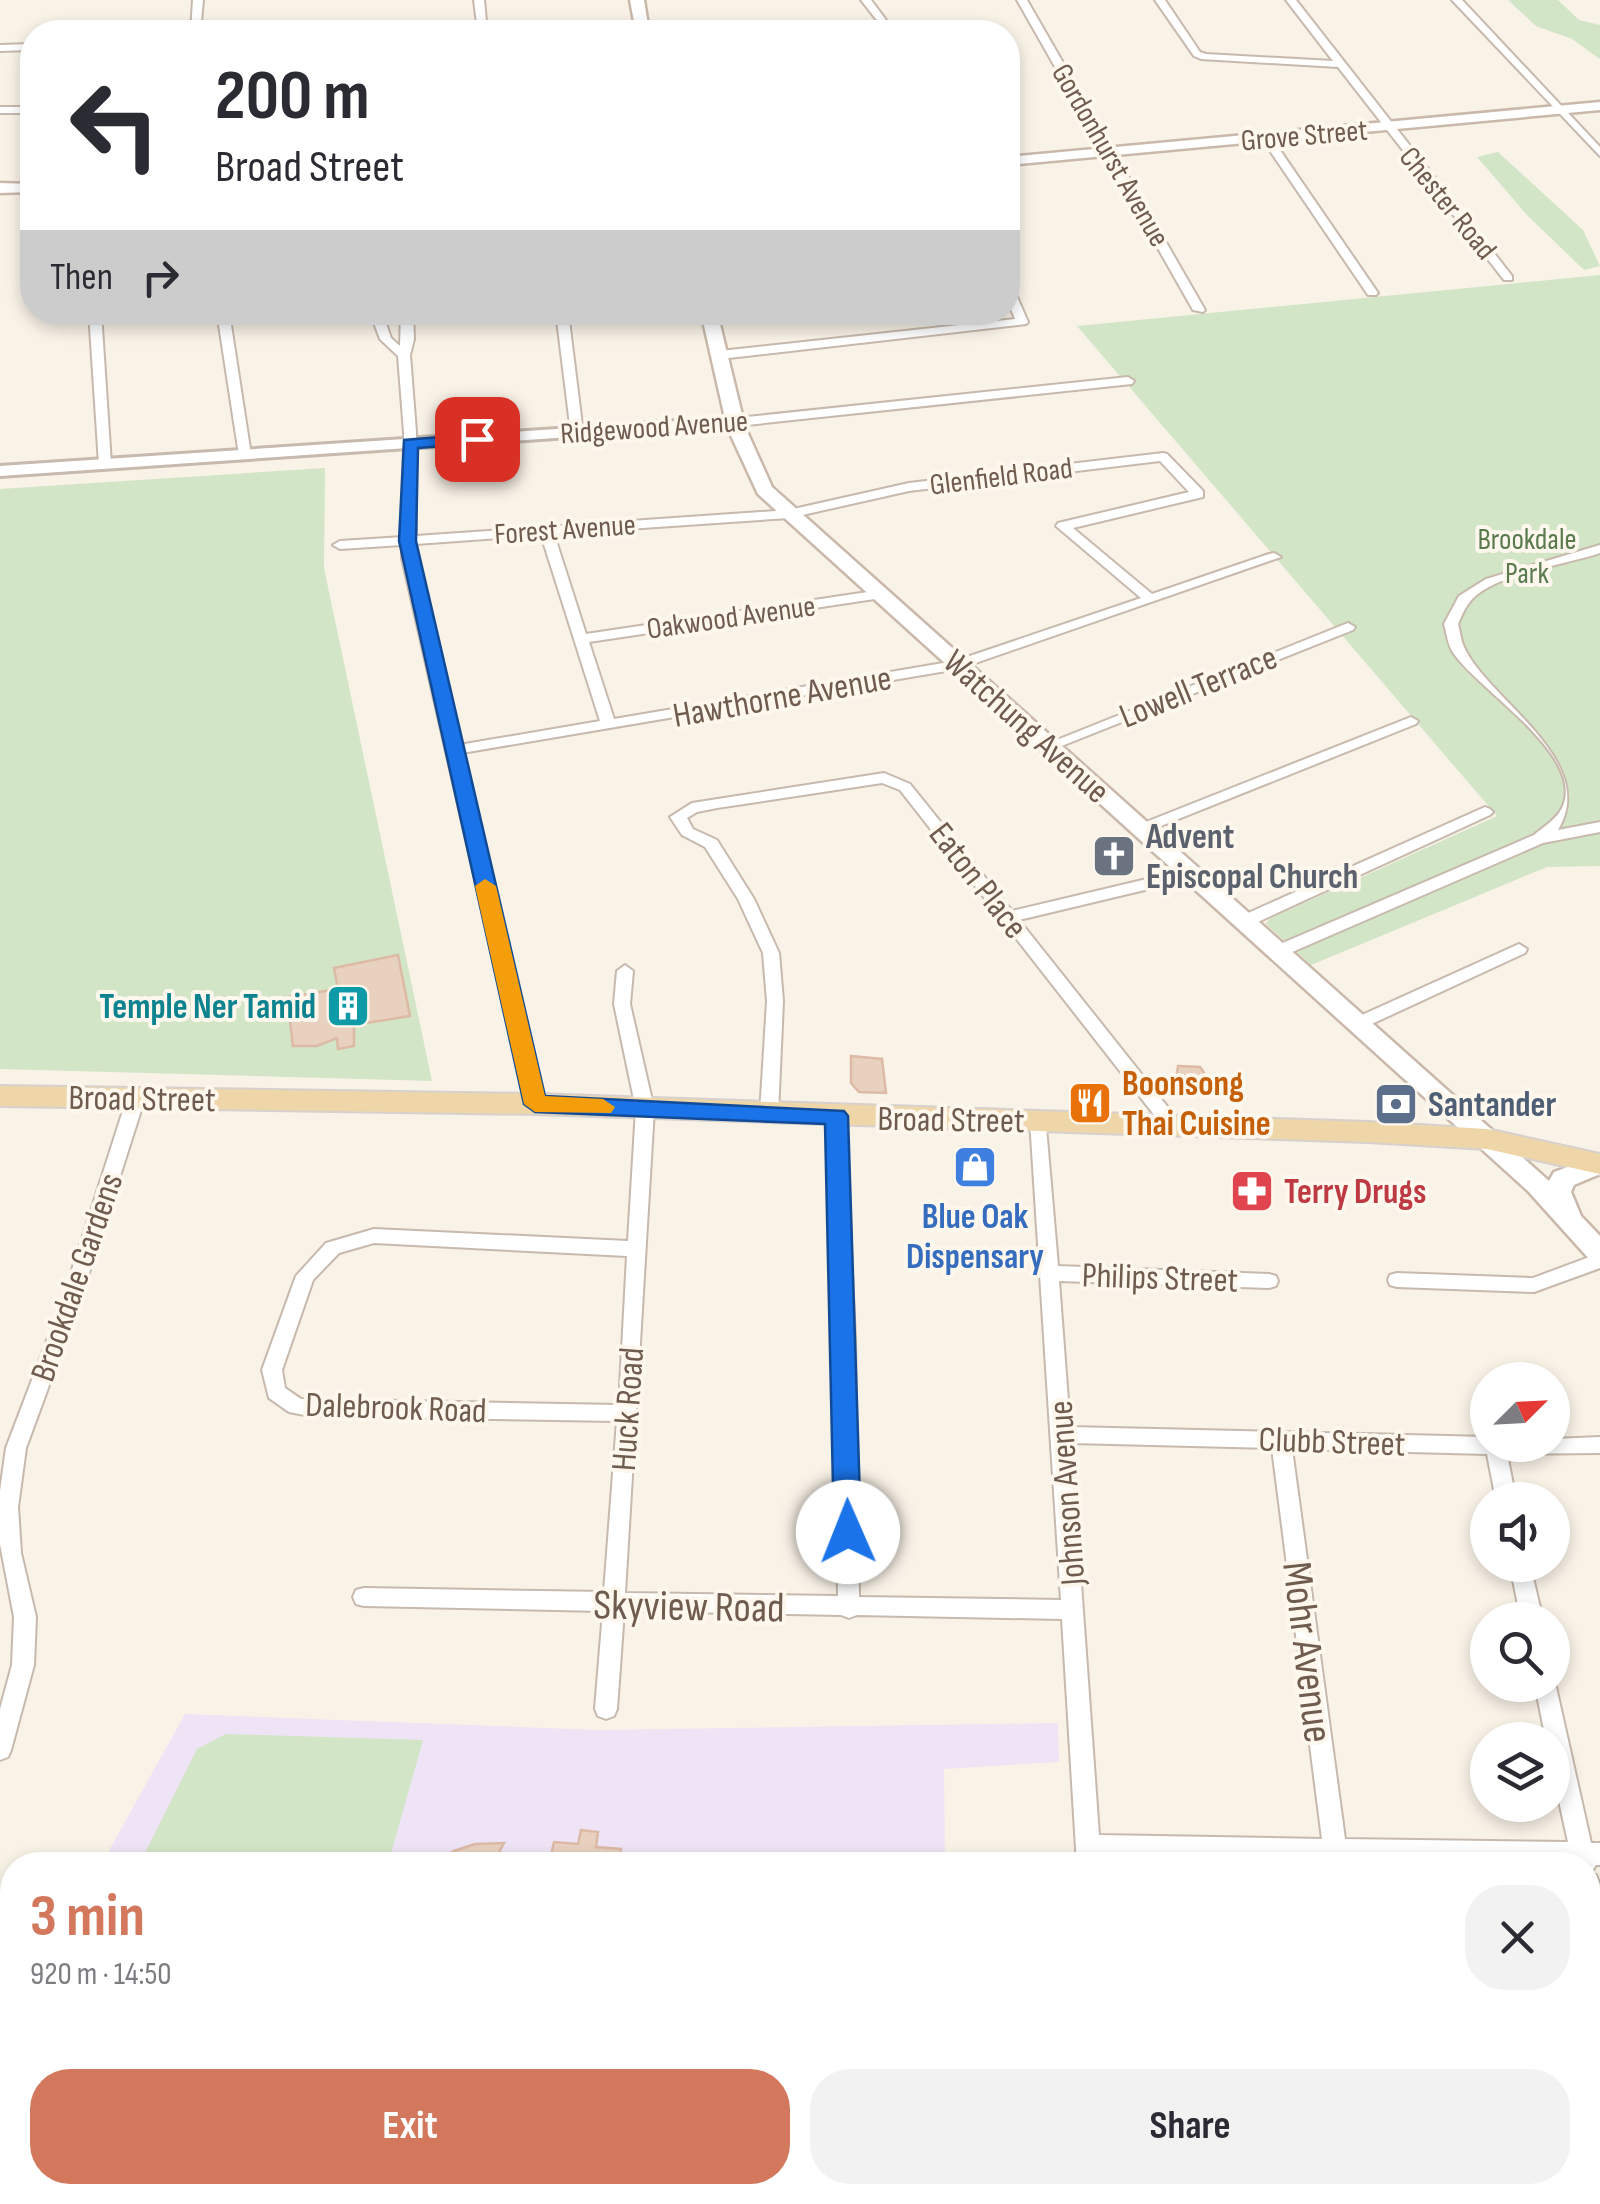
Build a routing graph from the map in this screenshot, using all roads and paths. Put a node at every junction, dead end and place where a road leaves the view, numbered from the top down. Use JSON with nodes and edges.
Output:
{"nodes":[{"id":1,"x":866,"y":0,"type":"edge"},
{"id":2,"x":1022,"y":0,"type":"edge"},
{"id":3,"x":1160,"y":0,"type":"edge"},
{"id":4,"x":1290,"y":0,"type":"edge"},
{"id":5,"x":1457,"y":0,"type":"edge"},
{"id":6,"x":882,"y":20,"type":"edge"},
{"id":7,"x":1339,"y":64,"type":"junction"},
{"id":8,"x":1600,"y":106,"type":"edge"},
{"id":9,"x":1560,"y":110,"type":"junction"},
{"id":10,"x":1388,"y":128,"type":"junction"},
{"id":11,"x":1267,"y":139,"type":"junction"},
{"id":12,"x":1112,"y":153,"type":"junction"},
{"id":13,"x":1600,"y":153,"type":"edge"},
{"id":14,"x":1020,"y":160,"type":"edge"},
{"id":15,"x":1508,"y":278,"type":"dead end"},
{"id":16,"x":1372,"y":293,"type":"dead end"},
{"id":17,"x":1200,"y":310,"type":"dead end"},
{"id":18,"x":96,"y":325,"type":"edge"},
{"id":19,"x":225,"y":325,"type":"edge"},
{"id":20,"x":381,"y":325,"type":"edge"},
{"id":21,"x":406,"y":325,"type":"edge"},
{"id":22,"x":564,"y":325,"type":"edge"},
{"id":23,"x":712,"y":325,"type":"edge"},
{"id":24,"x":995,"y":325,"type":"edge"},
{"id":25,"x":404,"y":355,"type":"junction"},
{"id":26,"x":720,"y":355,"type":"junction"},
{"id":27,"x":1128,"y":381,"type":"dead end"},
{"id":28,"x":737,"y":422,"type":"junction"},
{"id":29,"x":577,"y":432,"type":"junction"},
{"id":30,"x":410,"y":444,"type":"junction"},
{"id":31,"x":245,"y":455,"type":"junction"},
{"id":32,"x":105,"y":464,"type":"junction"},
{"id":33,"x":0,"y":471,"type":"edge"},
{"id":34,"x":790,"y":514,"type":"junction"},
{"id":35,"x":546,"y":530,"type":"junction"},
{"id":36,"x":407,"y":541,"type":"junction"},
{"id":37,"x":340,"y":545,"type":"dead end"},
{"id":38,"x":1600,"y":549,"type":"edge"},
{"id":39,"x":1274,"y":558,"type":"dead end"},
{"id":40,"x":881,"y":594,"type":"junction"},
{"id":41,"x":1150,"y":599,"type":"junction"},
{"id":42,"x":1348,"y":627,"type":"dead end"},
{"id":43,"x":580,"y":639,"type":"junction"},
{"id":44,"x":958,"y":665,"type":"junction"},
{"id":45,"x":1410,"y":721,"type":"dead end"},
{"id":46,"x":609,"y":726,"type":"junction"},
{"id":47,"x":1049,"y":746,"type":"junction"},
{"id":48,"x":454,"y":750,"type":"junction"},
{"id":49,"x":1485,"y":812,"type":"dead end"},
{"id":50,"x":1600,"y":827,"type":"edge"},
{"id":51,"x":1141,"y":829,"type":"junction"},
{"id":52,"x":1539,"y":839,"type":"junction"},
{"id":53,"x":1189,"y":874,"type":"junction"},
{"id":54,"x":1008,"y":917,"type":"junction"},
{"id":55,"x":1243,"y":922,"type":"junction"},
{"id":56,"x":1519,"y":949,"type":"dead end"},
{"id":57,"x":1277,"y":952,"type":"junction"},
{"id":58,"x":625,"y":970,"type":"dead end"},
{"id":59,"x":1358,"y":1024,"type":"junction"},
{"id":60,"x":0,"y":1096,"type":"edge"},
{"id":61,"x":136,"y":1098,"type":"junction"},
{"id":62,"x":535,"y":1104,"type":"junction"},
{"id":63,"x":645,"y":1109,"type":"junction"},
{"id":64,"x":769,"y":1114,"type":"junction"},
{"id":65,"x":836,"y":1116,"type":"junction"},
{"id":66,"x":1039,"y":1120,"type":"junction"},
{"id":67,"x":1172,"y":1125,"type":"junction"},
{"id":68,"x":1487,"y":1139,"type":"junction"},
{"id":69,"x":1600,"y":1164,"type":"edge"},
{"id":70,"x":1573,"y":1223,"type":"junction"},
{"id":71,"x":636,"y":1249,"type":"junction"},
{"id":72,"x":1600,"y":1257,"type":"edge"},
{"id":73,"x":1050,"y":1273,"type":"junction"},
{"id":74,"x":1397,"y":1280,"type":"dead end"},
{"id":75,"x":1269,"y":1281,"type":"dead end"},
{"id":76,"x":628,"y":1413,"type":"junction"},
{"id":77,"x":1063,"y":1435,"type":"junction"},
{"id":78,"x":1281,"y":1439,"type":"junction"},
{"id":79,"x":1600,"y":1444,"type":"edge"},
{"id":80,"x":1470,"y":1445,"type":"edge"},
{"id":81,"x":1570,"y":1445,"type":"edge"},
{"id":82,"x":364,"y":1597,"type":"dead end"},
{"id":83,"x":613,"y":1604,"type":"junction"},
{"id":84,"x":849,"y":1609,"type":"junction"},
{"id":85,"x":1073,"y":1610,"type":"junction"},
{"id":86,"x":1550,"y":1702,"type":"edge"},
{"id":87,"x":606,"y":1709,"type":"dead end"},
{"id":88,"x":0,"y":1750,"type":"edge"},
{"id":89,"x":1088,"y":1852,"type":"edge"},
{"id":90,"x":1335,"y":1852,"type":"edge"},
{"id":91,"x":1587,"y":1852,"type":"edge"}],
"edges":[{"from":1,"to":6,"type":"street"},
{"from":2,"to":12,"type":"street","name":"Gordonhurst Avenue"},
{"from":3,"to":7,"type":"street"},
{"from":4,"to":7,"type":"street","name":"Chester Road"},
{"from":5,"to":9,"type":"street"},
{"from":7,"to":10,"type":"street","name":"Chester Road"},
{"from":8,"to":9,"type":"main road","name":"Grove Street"},
{"from":9,"to":10,"type":"main road","name":"Grove Street"},
{"from":9,"to":13,"type":"street"},
{"from":10,"to":11,"type":"main road","name":"Grove Street"},
{"from":10,"to":15,"type":"street","name":"Chester Road"},
{"from":11,"to":12,"type":"main road","name":"Grove Street"},
{"from":11,"to":16,"type":"street"},
{"from":12,"to":14,"type":"main road","name":"Grove Street"},
{"from":12,"to":17,"type":"street","name":"Gordonhurst Avenue"},
{"from":18,"to":32,"type":"street"},
{"from":19,"to":31,"type":"street"},
{"from":20,"to":25,"type":"street"},
{"from":21,"to":25,"type":"street"},
{"from":22,"to":29,"type":"street"},
{"from":23,"to":26,"type":"main road","name":"Watchung Avenue"},
{"from":24,"to":26,"type":"street"},
{"from":25,"to":30,"type":"street"},
{"from":26,"to":28,"type":"main road","name":"Watchung Avenue"},
{"from":27,"to":28,"type":"street","name":"Ridgewood Avenue"},
{"from":28,"to":29,"type":"street","name":"Ridgewood Avenue"},
{"from":28,"to":34,"type":"main road","name":"Watchung Avenue"},
{"from":29,"to":30,"type":"street","name":"Ridgewood Avenue"},
{"from":30,"to":31,"type":"street","name":"Ridgewood Avenue"},
{"from":30,"to":36,"type":"street"},
{"from":31,"to":32,"type":"street","name":"Ridgewood Avenue"},
{"from":32,"to":33,"type":"street","name":"Ridgewood Avenue"},
{"from":34,"to":35,"type":"street","name":"Forest Avenue"},
{"from":34,"to":40,"type":"main road","name":"Watchung Avenue"},
{"from":34,"to":41,"type":"street","name":"Glenfield Road"},
{"from":35,"to":36,"type":"street","name":"Forest Avenue"},
{"from":35,"to":43,"type":"street"},
{"from":36,"to":37,"type":"street","name":"Forest Avenue"},
{"from":36,"to":48,"type":"street"},
{"from":38,"to":52,"type":"street"},
{"from":39,"to":41,"type":"street","name":"Hawthorne Avenue"},
{"from":40,"to":43,"type":"street","name":"Oakwood Avenue"},
{"from":40,"to":44,"type":"main road","name":"Watchung Avenue"},
{"from":41,"to":44,"type":"street","name":"Hawthorne Avenue"},
{"from":42,"to":47,"type":"street","name":"Lowell Terrace"},
{"from":43,"to":46,"type":"street"},
{"from":44,"to":46,"type":"street","name":"Hawthorne Avenue"},
{"from":44,"to":47,"type":"main road","name":"Watchung Avenue"},
{"from":45,"to":51,"type":"street"},
{"from":46,"to":48,"type":"street","name":"Hawthorne Avenue"},
{"from":47,"to":51,"type":"main road","name":"Watchung Avenue"},
{"from":48,"to":62,"type":"street"},
{"from":49,"to":55,"type":"street"},
{"from":50,"to":52,"type":"street"},
{"from":51,"to":53,"type":"main road","name":"Watchung Avenue"},
{"from":52,"to":57,"type":"street"},
{"from":53,"to":54,"type":"street"},
{"from":53,"to":55,"type":"main road","name":"Watchung Avenue"},
{"from":54,"to":64,"type":"street","name":"Eaton Place"},
{"from":54,"to":67,"type":"street","name":"Eaton Place"},
{"from":55,"to":57,"type":"main road","name":"Watchung Avenue"},
{"from":56,"to":59,"type":"street"},
{"from":57,"to":59,"type":"main road","name":"Watchung Avenue"},
{"from":58,"to":63,"type":"street","name":"Huck Road"},
{"from":59,"to":68,"type":"main road","name":"Watchung Avenue"},
{"from":60,"to":61,"type":"main road","name":"Broad Street"},
{"from":61,"to":62,"type":"main road","name":"Broad Street"},
{"from":61,"to":88,"type":"street","name":"Brookdale Gardens"},
{"from":62,"to":63,"type":"main road","name":"Broad Street"},
{"from":63,"to":64,"type":"main road","name":"Broad Street"},
{"from":63,"to":71,"type":"street","name":"Huck Road"},
{"from":64,"to":65,"type":"main road","name":"Broad Street"},
{"from":65,"to":66,"type":"main road","name":"Broad Street"},
{"from":65,"to":84,"type":"street"},
{"from":66,"to":67,"type":"main road","name":"Broad Street"},
{"from":66,"to":73,"type":"street","name":"Johnson Avenue"},
{"from":67,"to":68,"type":"main road","name":"Broad Street"},
{"from":68,"to":69,"type":"main road","name":"Broad Street"},
{"from":68,"to":70,"type":"main road","name":"Watchung Avenue"},
{"from":69,"to":70,"type":"main road"},
{"from":70,"to":72,"type":"main road","name":"Watchung Avenue"},
{"from":71,"to":76,"type":"street","name":"Huck Road"},
{"from":71,"to":76,"type":"street","name":"Dalebrook Road"},
{"from":72,"to":74,"type":"street"},
{"from":73,"to":75,"type":"street","name":"Philips Street"},
{"from":73,"to":77,"type":"street","name":"Johnson Avenue"},
{"from":76,"to":83,"type":"street","name":"Huck Road"},
{"from":77,"to":78,"type":"street","name":"Clubb Street"},
{"from":77,"to":85,"type":"street","name":"Johnson Avenue"},
{"from":78,"to":80,"type":"street","name":"Clubb Street"},
{"from":78,"to":90,"type":"street","name":"Mohr Avenue"},
{"from":79,"to":81,"type":"street","name":"Clubb Street"},
{"from":82,"to":83,"type":"street","name":"Skyview Road"},
{"from":83,"to":84,"type":"street","name":"Skyview Road"},
{"from":83,"to":87,"type":"street","name":"Huck Road"},
{"from":84,"to":85,"type":"street","name":"Skyview Road"},
{"from":85,"to":89,"type":"street","name":"Johnson Avenue"},
{"from":86,"to":91,"type":"street"}]}
